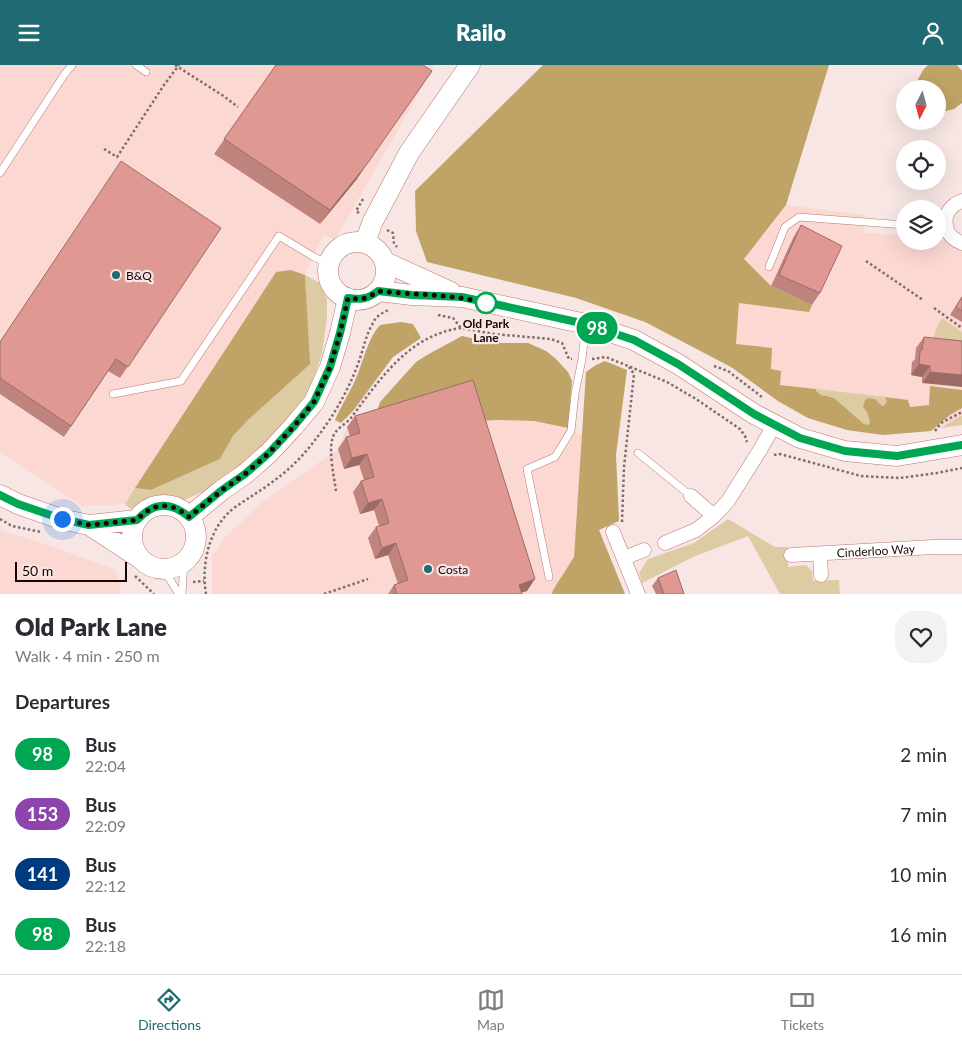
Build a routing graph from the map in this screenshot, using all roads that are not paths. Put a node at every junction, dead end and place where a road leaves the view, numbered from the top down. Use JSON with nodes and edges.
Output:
{"nodes":[{"id":1,"x":72,"y":65,"type":"edge"},
{"id":2,"x":136,"y":65,"type":"edge"},
{"id":3,"x":464,"y":68,"type":"edge"},
{"id":4,"x":146,"y":72,"type":"dead end"},
{"id":5,"x":0,"y":173,"type":"edge"},
{"id":6,"x":962,"y":201,"type":"edge"},
{"id":7,"x":946,"y":215,"type":"edge"},
{"id":8,"x":896,"y":224,"type":"edge"},
{"id":9,"x":946,"y":229,"type":"edge"},
{"id":10,"x":365,"y":243,"type":"junction"},
{"id":11,"x":962,"y":243,"type":"edge"},
{"id":12,"x":392,"y":256,"type":"junction"},
{"id":13,"x":329,"y":264,"type":"junction"},
{"id":14,"x":769,"y":267,"type":"dead end"},
{"id":15,"x":378,"y":291,"type":"junction"},
{"id":16,"x":462,"y":297,"type":"junction"},
{"id":17,"x":348,"y":298,"type":"junction"},
{"id":18,"x":586,"y":324,"type":"junction"},
{"id":19,"x":112,"y":394,"type":"dead end"},
{"id":20,"x":774,"y":425,"type":"junction"},
{"id":21,"x":962,"y":445,"type":"edge"},
{"id":22,"x":638,"y":453,"type":"dead end"},
{"id":23,"x":0,"y":495,"type":"edge"},
{"id":24,"x":690,"y":496,"type":"joint"},
{"id":25,"x":714,"y":516,"type":"junction"},
{"id":26,"x":189,"y":517,"type":"junction"},
{"id":27,"x":137,"y":520,"type":"junction"},
{"id":28,"x":89,"y":525,"type":"junction"},
{"id":29,"x":613,"y":533,"type":"dead end"},
{"id":30,"x":665,"y":543,"type":"dead end"},
{"id":31,"x":962,"y":547,"type":"edge"},
{"id":32,"x":644,"y":550,"type":"dead end"},
{"id":33,"x":820,"y":554,"type":"junction"},
{"id":34,"x":791,"y":555,"type":"dead end"},
{"id":35,"x":624,"y":558,"type":"junction"},
{"id":36,"x":184,"y":562,"type":"junction"},
{"id":37,"x":138,"y":567,"type":"junction"},
{"id":38,"x":163,"y":569,"type":"junction"},
{"id":39,"x":820,"y":575,"type":"dead end"},
{"id":40,"x":549,"y":577,"type":"dead end"},
{"id":41,"x":180,"y":594,"type":"edge"},
{"id":42,"x":638,"y":594,"type":"edge"}],
"edges":[{"from":1,"to":5,"type":"lane"},
{"from":2,"to":4,"type":"lane"},
{"from":3,"to":10,"type":"street"},
{"from":6,"to":7,"type":"street"},
{"from":8,"to":14,"type":"lane"},
{"from":9,"to":11,"type":"street"},
{"from":10,"to":12,"type":"street"},
{"from":10,"to":13,"type":"street"},
{"from":12,"to":15,"type":"street"},
{"from":12,"to":16,"type":"street"},
{"from":13,"to":17,"type":"street"},
{"from":13,"to":19,"type":"lane"},
{"from":15,"to":16,"type":"street"},
{"from":15,"to":17,"type":"street"},
{"from":16,"to":18,"type":"street"},
{"from":17,"to":26,"type":"street"},
{"from":18,"to":20,"type":"street"},
{"from":18,"to":40,"type":"lane"},
{"from":20,"to":21,"type":"street"},
{"from":20,"to":25,"type":"street"},
{"from":22,"to":24,"type":"lane"},
{"from":23,"to":28,"type":"street"},
{"from":24,"to":25,"type":"street"},
{"from":25,"to":30,"type":"street"},
{"from":26,"to":27,"type":"street"},
{"from":26,"to":36,"type":"street"},
{"from":27,"to":28,"type":"street"},
{"from":27,"to":37,"type":"street"},
{"from":28,"to":37,"type":"street"},
{"from":29,"to":35,"type":"street"},
{"from":31,"to":33,"type":"street","name":"Cinderloo Way"},
{"from":32,"to":35,"type":"street"},
{"from":33,"to":34,"type":"street","name":"Cinderloo Way"},
{"from":33,"to":39,"type":"street"},
{"from":35,"to":42,"type":"street"},
{"from":36,"to":38,"type":"street"},
{"from":36,"to":41,"type":"lane"},
{"from":37,"to":38,"type":"street"},
{"from":38,"to":41,"type":"lane"}]}
